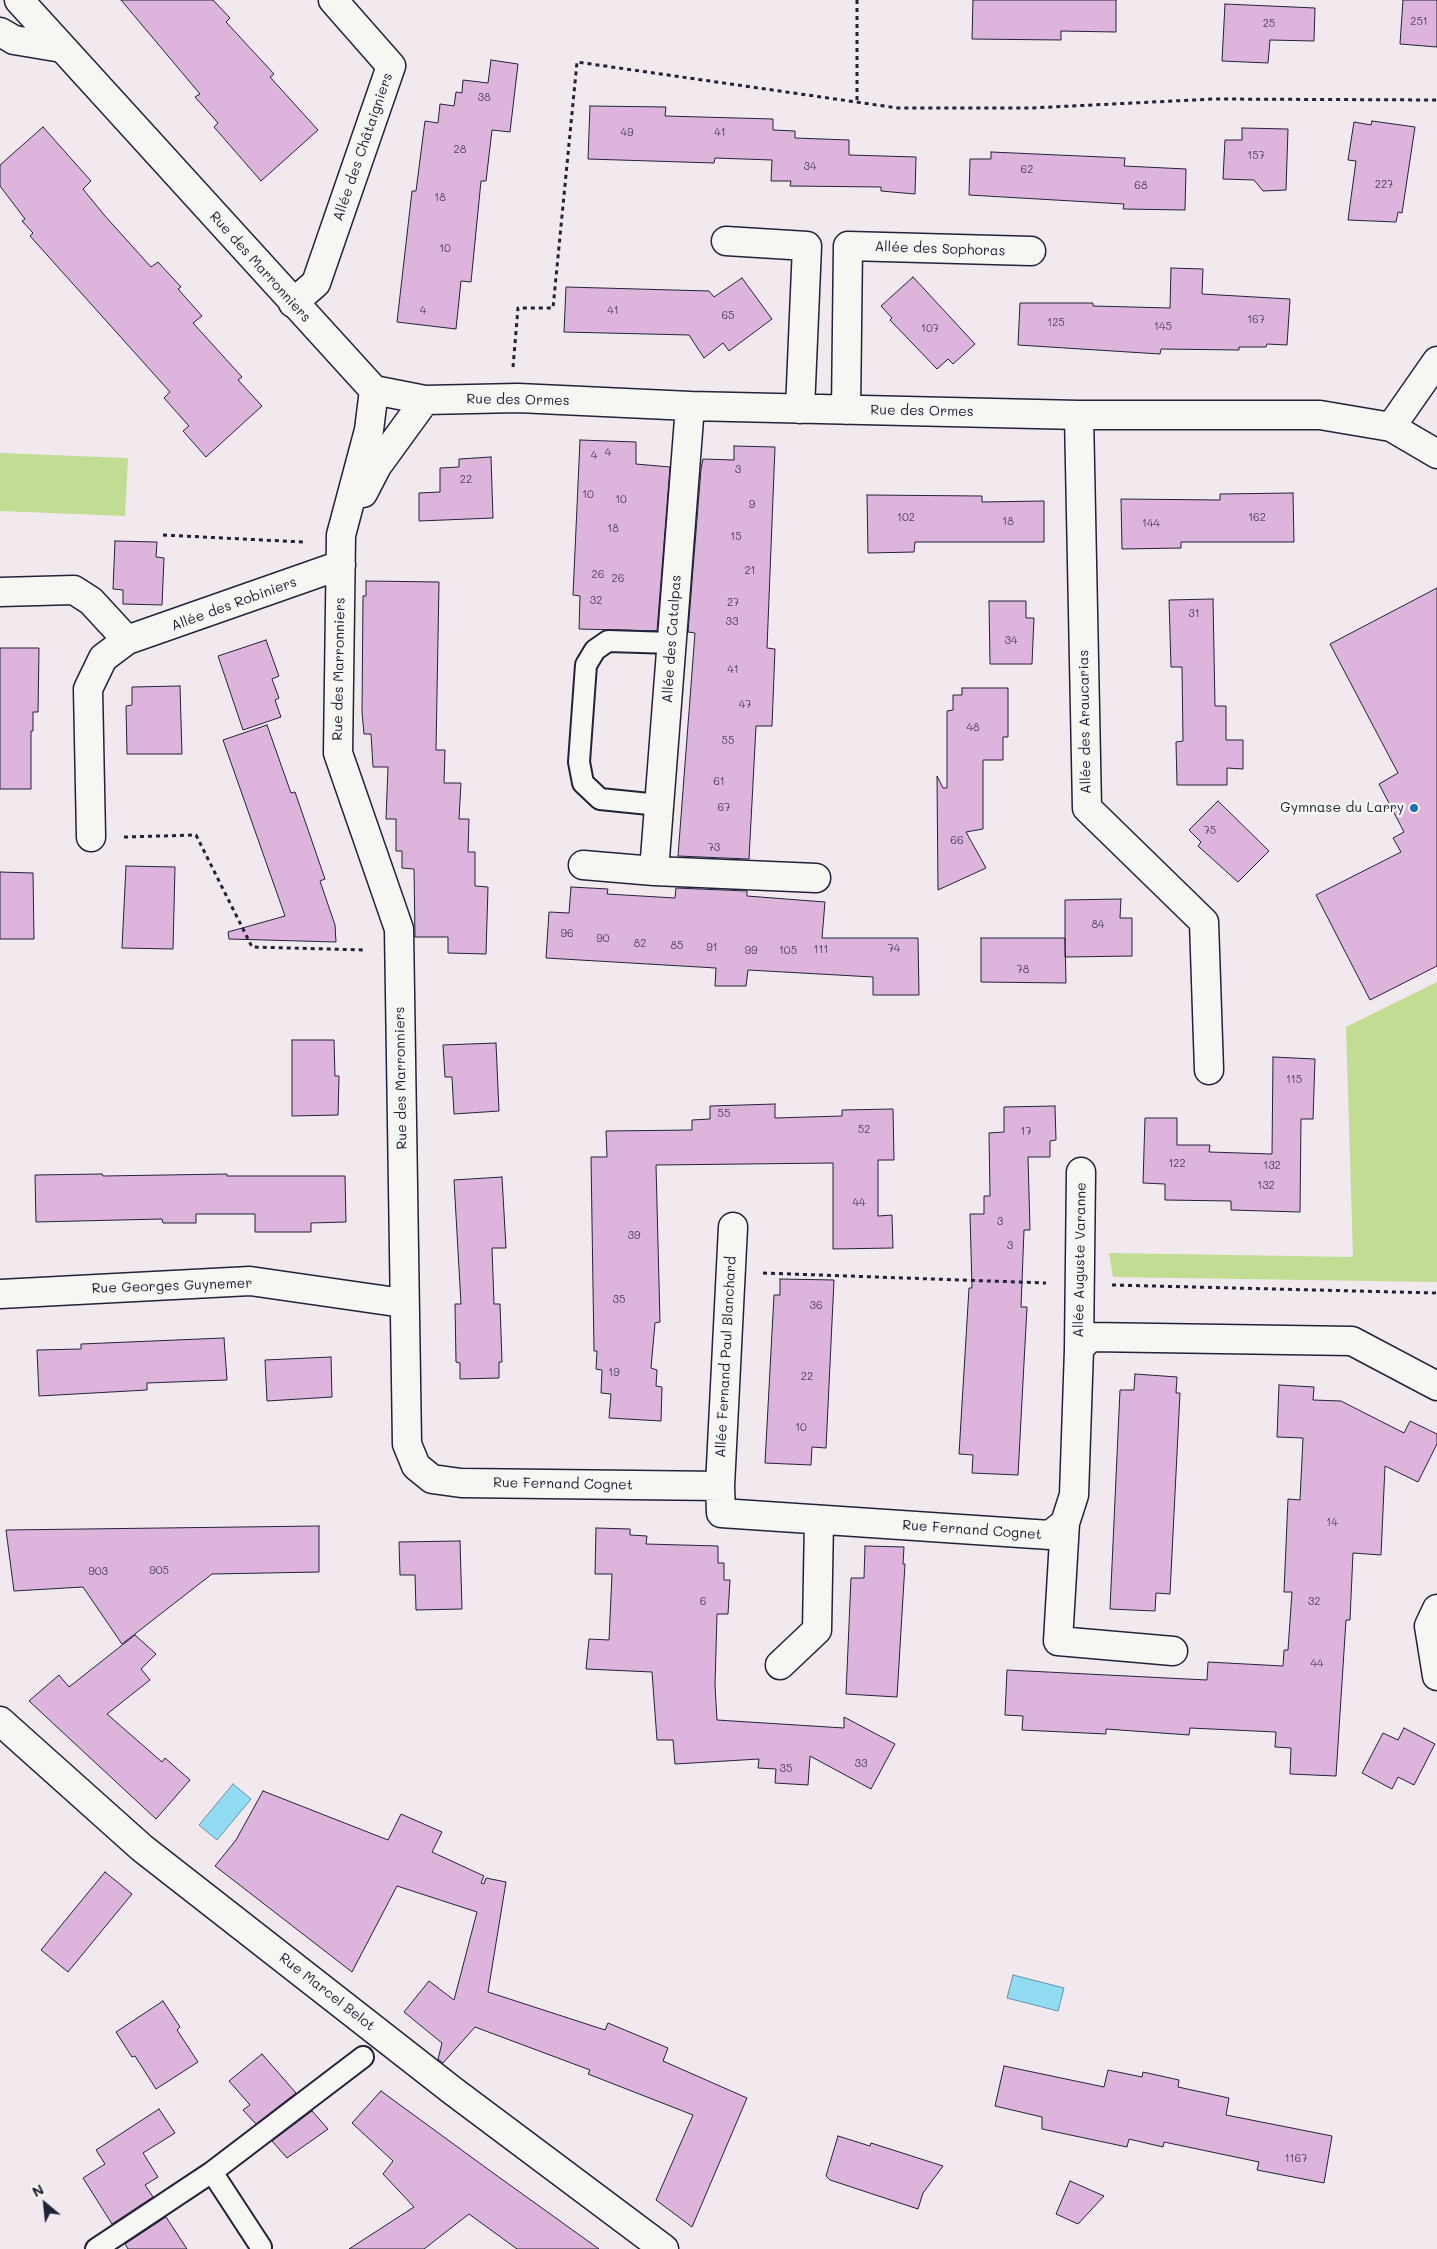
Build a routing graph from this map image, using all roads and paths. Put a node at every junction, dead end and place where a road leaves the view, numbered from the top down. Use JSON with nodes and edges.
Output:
{"nodes":[{"id":1,"x":19,"y":0,"type":"edge"},
{"id":2,"x":333,"y":0,"type":"edge"},
{"id":3,"x":857,"y":0,"type":"edge"},
{"id":4,"x":0,"y":32,"type":"edge"},
{"id":5,"x":62,"y":48,"type":"junction"},
{"id":6,"x":1437,"y":100,"type":"edge"},
{"id":7,"x":857,"y":102,"type":"junction"},
{"id":8,"x":726,"y":241,"type":"dead end"},
{"id":9,"x":807,"y":246,"type":"junction"},
{"id":10,"x":848,"y":246,"type":"junction"},
{"id":11,"x":1031,"y":252,"type":"dead end"},
{"id":12,"x":293,"y":303,"type":"junction"},
{"id":13,"x":1437,"y":360,"type":"edge"},
{"id":14,"x":513,"y":371,"type":"dead end"},
{"id":15,"x":374,"y":390,"type":"junction"},
{"id":16,"x":425,"y":400,"type":"junction"},
{"id":17,"x":690,"y":406,"type":"junction"},
{"id":18,"x":800,"y":408,"type":"junction"},
{"id":19,"x":846,"y":410,"type":"junction"},
{"id":20,"x":1079,"y":415,"type":"junction"},
{"id":21,"x":1391,"y":427,"type":"junction"},
{"id":22,"x":1437,"y":454,"type":"edge"},
{"id":23,"x":163,"y":535,"type":"dead end"},
{"id":24,"x":341,"y":548,"type":"junction"},
{"id":25,"x":0,"y":592,"type":"edge"},
{"id":26,"x":127,"y":640,"type":"junction"},
{"id":27,"x":672,"y":643,"type":"junction"},
{"id":28,"x":659,"y":805,"type":"junction"},
{"id":29,"x":91,"y":837,"type":"joint"},
{"id":30,"x":583,"y":864,"type":"dead end"},
{"id":31,"x":654,"y":871,"type":"junction"},
{"id":32,"x":816,"y":878,"type":"dead end"},
{"id":33,"x":399,"y":951,"type":"junction"},
{"id":34,"x":1209,"y":1070,"type":"dead end"},
{"id":35,"x":1081,"y":1172,"type":"dead end"},
{"id":36,"x":732,"y":1227,"type":"dead end"},
{"id":37,"x":0,"y":1294,"type":"edge"},
{"id":38,"x":403,"y":1304,"type":"junction"},
{"id":39,"x":1079,"y":1349,"type":"junction"},
{"id":40,"x":1437,"y":1386,"type":"edge"},
{"id":41,"x":416,"y":1466,"type":"joint"},
{"id":42,"x":720,"y":1486,"type":"junction"},
{"id":43,"x":819,"y":1520,"type":"junction"},
{"id":44,"x":1065,"y":1523,"type":"junction"},
{"id":45,"x":1437,"y":1608,"type":"edge"},
{"id":46,"x":1173,"y":1651,"type":"dead end"},
{"id":47,"x":780,"y":1665,"type":"dead end"},
{"id":48,"x":1437,"y":1676,"type":"edge"},
{"id":49,"x":0,"y":1721,"type":"edge"},
{"id":50,"x":363,"y":2057,"type":"dead end"},
{"id":51,"x":212,"y":2172,"type":"junction"},
{"id":52,"x":261,"y":2247,"type":"dead end"},
{"id":53,"x":96,"y":2249,"type":"edge"},
{"id":54,"x":664,"y":2249,"type":"edge"}],
"edges":[{"from":1,"to":5,"type":"street","name":"Rue des Marronniers"},
{"from":2,"to":12,"type":"street","name":"Allée des Châtaigniers"},
{"from":3,"to":7,"type":"path"},
{"from":4,"to":5,"type":"street"},
{"from":5,"to":12,"type":"street","name":"Rue des Marronniers"},
{"from":6,"to":7,"type":"path"},
{"from":7,"to":14,"type":"path"},
{"from":8,"to":9,"type":"street","name":"Allée des Sophoras"},
{"from":9,"to":10,"type":"street","name":"Allée des Sophoras"},
{"from":9,"to":18,"type":"street"},
{"from":10,"to":11,"type":"street","name":"Allée des Sophoras"},
{"from":10,"to":19,"type":"street"},
{"from":12,"to":15,"type":"street","name":"Rue des Marronniers"},
{"from":13,"to":21,"type":"street"},
{"from":15,"to":16,"type":"street","name":"Rue des Ormes"},
{"from":15,"to":24,"type":"street","name":"Rue des Marronniers"},
{"from":16,"to":17,"type":"street","name":"Rue des Ormes"},
{"from":16,"to":24,"type":"street"},
{"from":17,"to":18,"type":"street","name":"Rue des Ormes"},
{"from":17,"to":27,"type":"street","name":"Allée des Catalpas"},
{"from":18,"to":19,"type":"street","name":"Rue des Ormes"},
{"from":19,"to":20,"type":"street","name":"Rue des Ormes"},
{"from":20,"to":21,"type":"street","name":"Rue des Ormes"},
{"from":20,"to":34,"type":"street","name":"Allée des Araucarias"},
{"from":21,"to":22,"type":"street"},
{"from":23,"to":24,"type":"path"},
{"from":24,"to":26,"type":"street","name":"Allée des Robiniers"},
{"from":24,"to":33,"type":"street","name":"Rue des Marronniers"},
{"from":25,"to":26,"type":"street"},
{"from":26,"to":29,"type":"street","name":"Allée des Robiniers"},
{"from":27,"to":28,"type":"street","name":"Allée des Catalpas"},
{"from":27,"to":28,"type":"lane"},
{"from":28,"to":31,"type":"street","name":"Allée des Catalpas"},
{"from":29,"to":33,"type":"path"},
{"from":30,"to":31,"type":"street"},
{"from":31,"to":32,"type":"street"},
{"from":33,"to":38,"type":"street","name":"Rue des Marronniers"},
{"from":35,"to":39,"type":"street","name":"Allée Auguste Varanne"},
{"from":36,"to":42,"type":"street","name":"Allée Fernand Paul Blanchard"},
{"from":37,"to":38,"type":"street","name":"Rue Georges Guynemer"},
{"from":38,"to":41,"type":"street","name":"Rue des Marronniers"},
{"from":39,"to":40,"type":"street"},
{"from":39,"to":44,"type":"street"},
{"from":41,"to":42,"type":"street","name":"Rue Fernand Cognet"},
{"from":42,"to":43,"type":"street","name":"Rue Fernand Cognet"},
{"from":43,"to":44,"type":"street","name":"Rue Fernand Cognet"},
{"from":43,"to":47,"type":"street"},
{"from":44,"to":46,"type":"street"},
{"from":45,"to":48,"type":"street"},
{"from":49,"to":54,"type":"street","name":"Rue Marcel Belot"},
{"from":50,"to":51,"type":"lane"},
{"from":51,"to":52,"type":"lane"},
{"from":51,"to":53,"type":"lane"}]}
